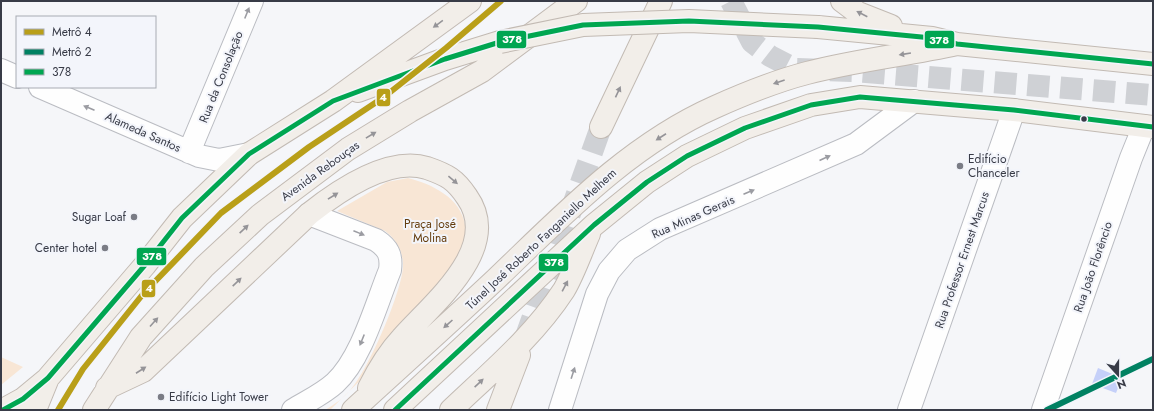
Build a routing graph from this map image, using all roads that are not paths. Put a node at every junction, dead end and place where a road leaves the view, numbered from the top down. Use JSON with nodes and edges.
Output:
{"nodes":[{"id":1,"x":252,"y":1,"type":"edge"},
{"id":2,"x":470,"y":1,"type":"edge"},
{"id":3,"x":576,"y":1,"type":"edge"},
{"id":4,"x":661,"y":1,"type":"edge"},
{"id":5,"x":842,"y":1,"type":"edge"},
{"id":6,"x":955,"y":44,"type":"junction"},
{"id":7,"x":1153,"y":64,"type":"edge"},
{"id":8,"x":1,"y":70,"type":"edge"},
{"id":9,"x":16,"y":77,"type":"edge"},
{"id":10,"x":42,"y":88,"type":"edge"},
{"id":11,"x":914,"y":100,"type":"junction"},
{"id":12,"x":333,"y":101,"type":"junction"},
{"id":13,"x":1014,"y":110,"type":"junction"},
{"id":14,"x":1149,"y":126,"type":"edge"},
{"id":15,"x":602,"y":127,"type":"tunnel mouth"},
{"id":16,"x":189,"y":152,"type":"junction"},
{"id":17,"x":249,"y":154,"type":"junction"},
{"id":18,"x":310,"y":214,"type":"junction"},
{"id":19,"x":594,"y":225,"type":"junction"},
{"id":20,"x":519,"y":355,"type":"tunnel mouth"},
{"id":21,"x":48,"y":378,"type":"junction"},
{"id":22,"x":107,"y":388,"type":"junction"},
{"id":23,"x":357,"y":406,"type":"edge"},
{"id":24,"x":3,"y":410,"type":"edge"},
{"id":25,"x":35,"y":410,"type":"edge"},
{"id":26,"x":94,"y":410,"type":"edge"},
{"id":27,"x":293,"y":410,"type":"edge"},
{"id":28,"x":395,"y":410,"type":"edge"},
{"id":29,"x":451,"y":410,"type":"edge"},
{"id":30,"x":498,"y":410,"type":"edge"},
{"id":31,"x":560,"y":410,"type":"edge"},
{"id":32,"x":909,"y":410,"type":"edge"},
{"id":33,"x":1043,"y":410,"type":"edge"}],
"edges":[{"from":16,"to":1,"type":"street","name":"Rua da Consolação","one_way":true},
{"from":2,"to":12,"type":"main road","one_way":true},
{"from":22,"to":3,"type":"main road","name":"Avenida Rebouças","one_way":true},
{"from":15,"to":4,"type":"main road","one_way":true},
{"from":6,"to":5,"type":"main road","one_way":true},
{"from":6,"to":7,"type":"main road"},
{"from":6,"to":12,"type":"main road","bridge":true},
{"from":6,"to":23,"type":"main road","name":"Túnel José Roberto Fanganiello Melhem","one_way":true},
{"from":8,"to":9,"type":"street"},
{"from":16,"to":10,"type":"street","name":"Alameda Santos","one_way":true},
{"from":11,"to":13,"type":"main road","name":"Túnel José Roberto Fanganiello Melhem"},
{"from":11,"to":19,"type":"main road","name":"Túnel José Roberto Fanganiello Melhem"},
{"from":31,"to":11,"type":"street","name":"Rua Minas Gerais","one_way":true},
{"from":12,"to":17,"type":"main road"},
{"from":13,"to":14,"type":"main road","name":"Túnel José Roberto Fanganiello Melhem"},
{"from":13,"to":32,"type":"street","name":"Rua Professor Ernest Marcus"},
{"from":14,"to":33,"type":"street","name":"Rua João Florêncio"},
{"from":16,"to":17,"type":"street","name":"Alameda Santos"},
{"from":17,"to":21,"type":"main road"},
{"from":22,"to":18,"type":"main road","one_way":true},
{"from":18,"to":23,"type":"main road","one_way":true},
{"from":18,"to":27,"type":"street","one_way":true},
{"from":19,"to":28,"type":"main road","name":"Túnel José Roberto Fanganiello Melhem"},
{"from":29,"to":19,"type":"main road","one_way":true},
{"from":20,"to":30,"type":"main road"},
{"from":21,"to":24,"type":"main road"},
{"from":21,"to":25,"type":"main road"},
{"from":22,"to":26,"type":"main road"}]}
